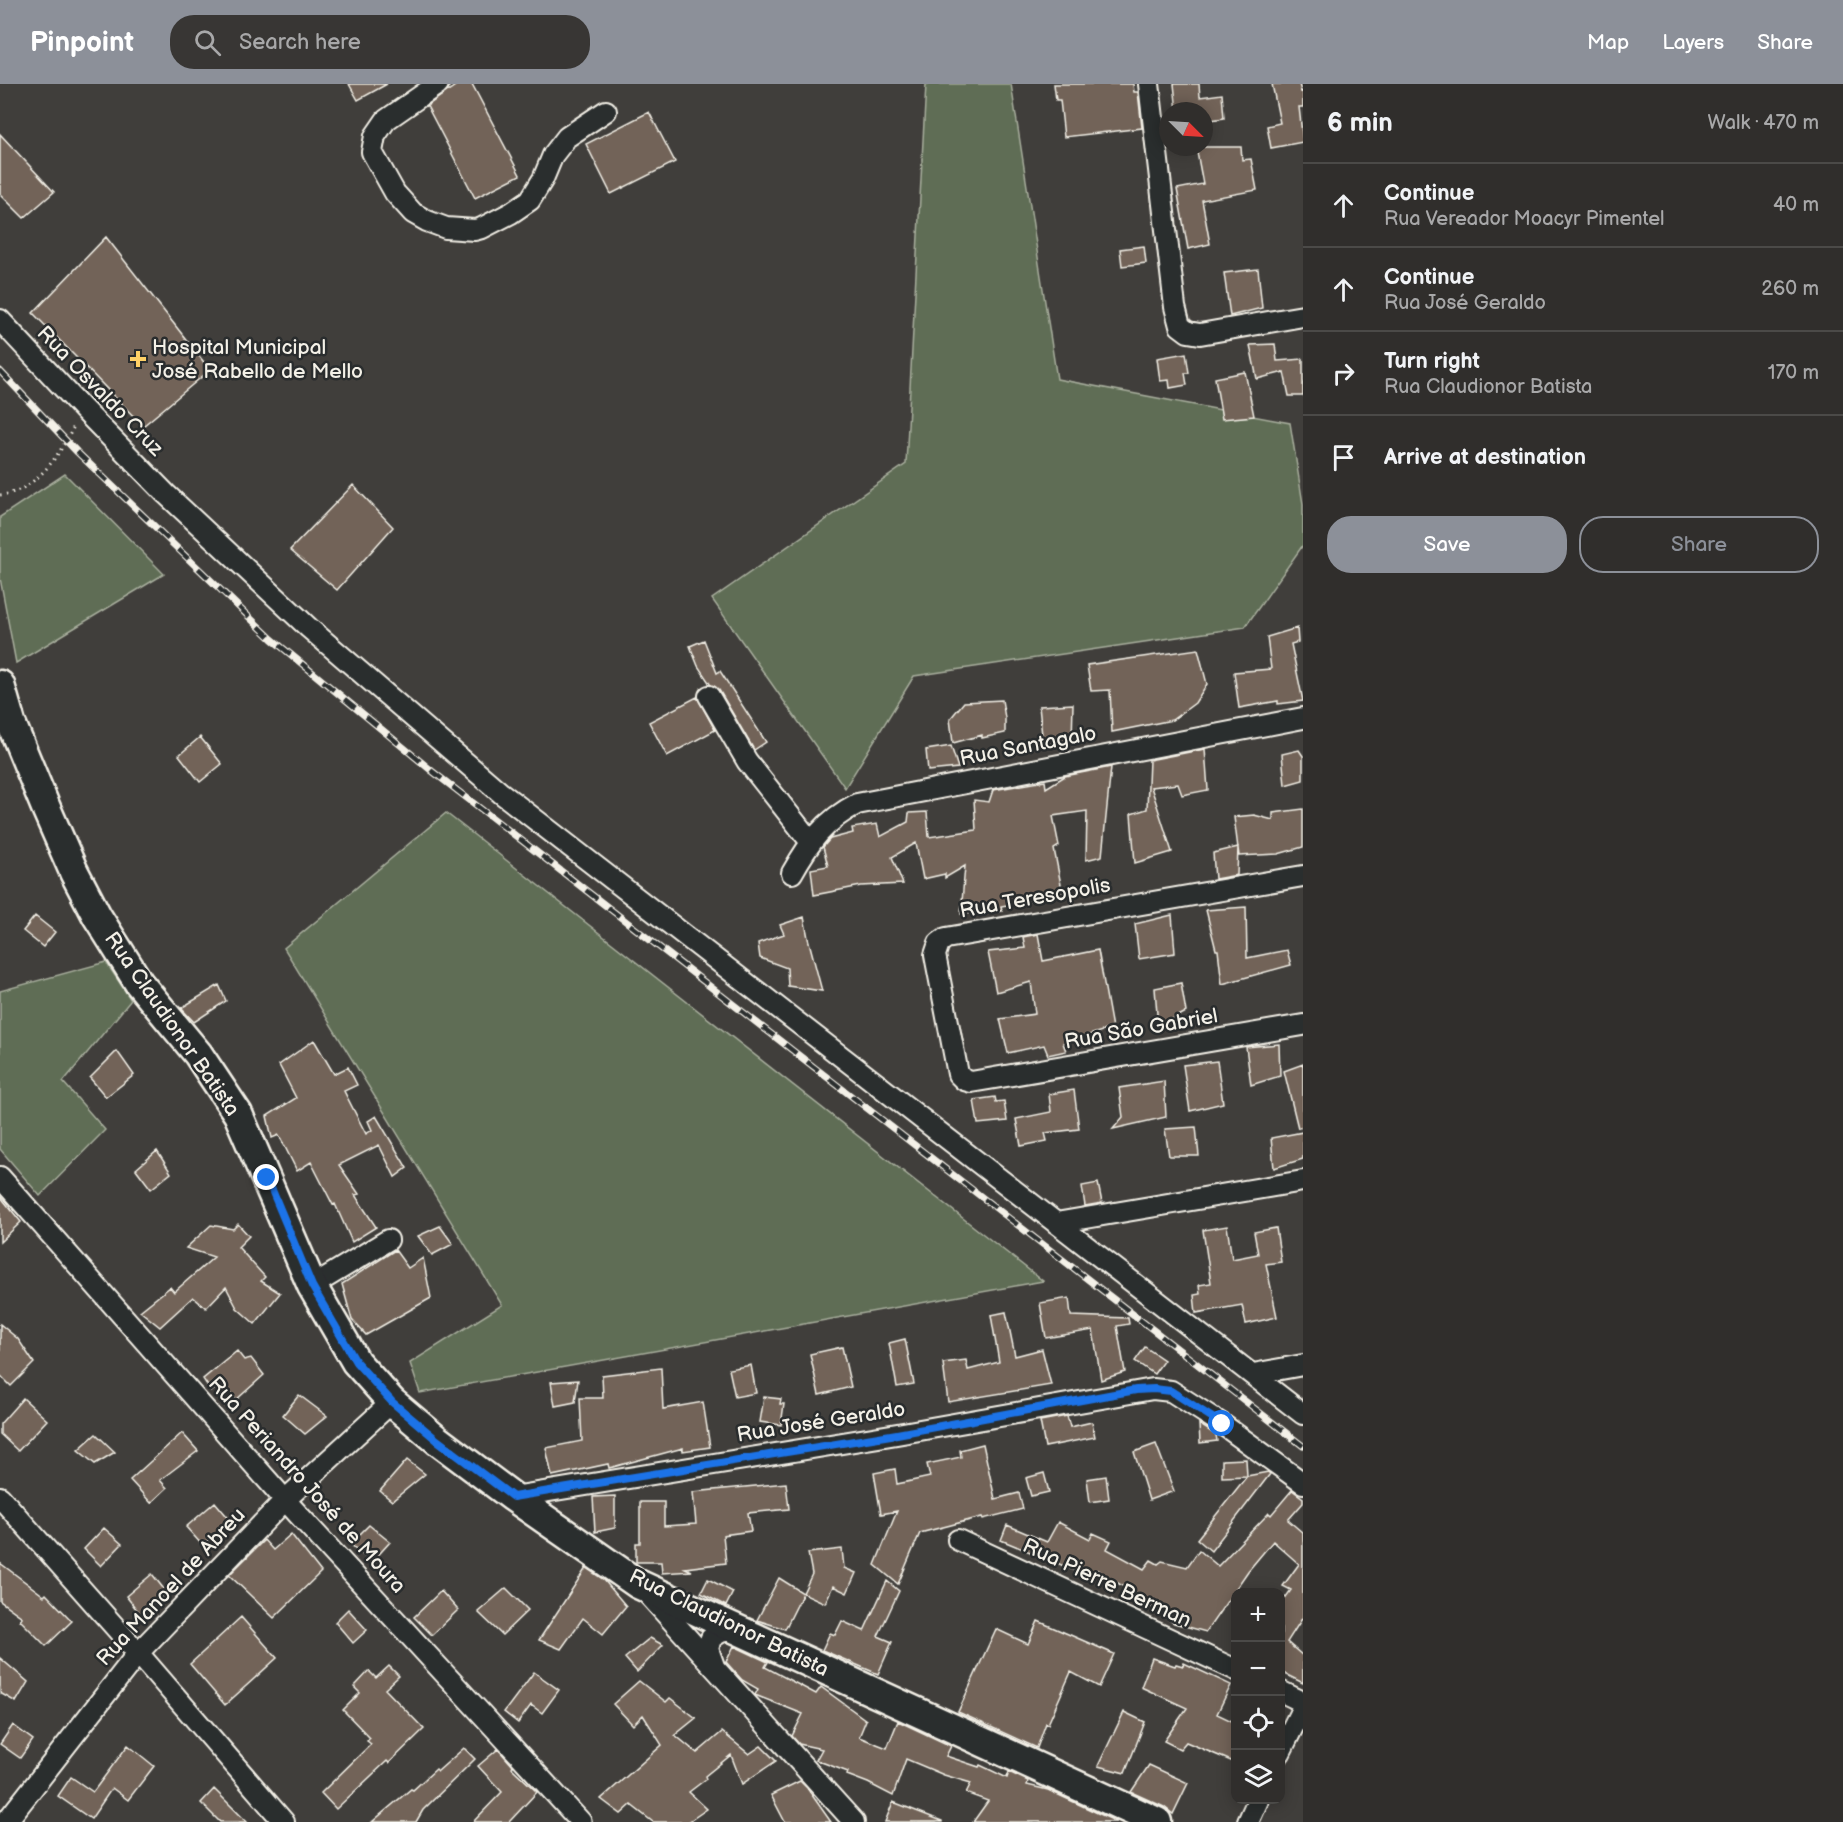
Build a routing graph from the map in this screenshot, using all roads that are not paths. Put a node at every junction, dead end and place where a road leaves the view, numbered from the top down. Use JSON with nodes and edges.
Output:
{"nodes":[{"id":1,"x":438,"y":84,"type":"edge"},
{"id":2,"x":1149,"y":84,"type":"edge"},
{"id":3,"x":606,"y":111,"type":"dead end"},
{"id":4,"x":1303,"y":316,"type":"edge"},
{"id":5,"x":0,"y":320,"type":"edge"},
{"id":6,"x":0,"y":685,"type":"edge"},
{"id":7,"x":710,"y":696,"type":"dead end"},
{"id":8,"x":1303,"y":718,"type":"edge"},
{"id":9,"x":810,"y":842,"type":"junction"},
{"id":10,"x":792,"y":873,"type":"dead end"},
{"id":11,"x":1303,"y":876,"type":"edge"},
{"id":12,"x":1303,"y":1025,"type":"edge"},
{"id":13,"x":987,"y":1080,"type":"joint"},
{"id":14,"x":0,"y":1177,"type":"edge"},
{"id":15,"x":1303,"y":1181,"type":"edge"},
{"id":16,"x":1056,"y":1223,"type":"junction"},
{"id":17,"x":388,"y":1240,"type":"dead end"},
{"id":18,"x":312,"y":1286,"type":"junction"},
{"id":19,"x":1303,"y":1365,"type":"edge"},
{"id":20,"x":1253,"y":1374,"type":"junction"},
{"id":21,"x":392,"y":1402,"type":"junction"},
{"id":22,"x":1303,"y":1414,"type":"edge"},
{"id":23,"x":1303,"y":1483,"type":"edge"},
{"id":24,"x":513,"y":1497,"type":"junction"},
{"id":25,"x":285,"y":1500,"type":"junction"},
{"id":26,"x":3,"y":1508,"type":"edge"},
{"id":27,"x":958,"y":1540,"type":"dead end"},
{"id":28,"x":638,"y":1584,"type":"junction"},
{"id":29,"x":735,"y":1629,"type":"junction"},
{"id":30,"x":138,"y":1653,"type":"junction"},
{"id":31,"x":1231,"y":1668,"type":"edge"},
{"id":32,"x":715,"y":1669,"type":"junction"},
{"id":33,"x":1285,"y":1694,"type":"edge"},
{"id":34,"x":1303,"y":1704,"type":"edge"},
{"id":35,"x":1282,"y":1750,"type":"edge"},
{"id":36,"x":1256,"y":1804,"type":"edge"},
{"id":37,"x":6,"y":1822,"type":"edge"},
{"id":38,"x":284,"y":1822,"type":"edge"},
{"id":39,"x":581,"y":1822,"type":"edge"},
{"id":40,"x":854,"y":1822,"type":"edge"},
{"id":41,"x":1157,"y":1822,"type":"edge"},
{"id":42,"x":1248,"y":1822,"type":"edge"}],
"edges":[{"from":1,"to":3,"type":"street"},
{"from":2,"to":4,"type":"street"},
{"from":5,"to":16,"type":"street","name":"Rua Osvaldo Cruz"},
{"from":6,"to":18,"type":"main road","name":"Rua Claudionor Batista"},
{"from":7,"to":9,"type":"street"},
{"from":8,"to":9,"type":"street","name":"Rua Santagalo"},
{"from":9,"to":10,"type":"street","name":"Rua Santagalo"},
{"from":11,"to":13,"type":"street","name":"Rua Teresopolis"},
{"from":12,"to":13,"type":"street","name":"Rua São Gabriel"},
{"from":14,"to":25,"type":"street","name":"Rua Periandro José de Moura"},
{"from":15,"to":16,"type":"street"},
{"from":16,"to":20,"type":"street","name":"Rua Osvaldo Cruz"},
{"from":17,"to":18,"type":"street"},
{"from":18,"to":21,"type":"main road","name":"Rua Claudionor Batista"},
{"from":19,"to":20,"type":"street"},
{"from":20,"to":22,"type":"street","name":"Rua Osvaldo Cruz"},
{"from":21,"to":24,"type":"main road","name":"Rua Claudionor Batista"},
{"from":21,"to":25,"type":"street","name":"Rua Manoel de Abreu"},
{"from":23,"to":24,"type":"street","name":"Rua José Geraldo"},
{"from":24,"to":28,"type":"main road","name":"Rua Claudionor Batista"},
{"from":25,"to":30,"type":"street","name":"Rua Manoel de Abreu"},
{"from":25,"to":39,"type":"street","name":"Rua Periandro José de Moura"},
{"from":26,"to":30,"type":"street"},
{"from":27,"to":31,"type":"street","name":"Rua Pierre Berman"},
{"from":28,"to":29,"type":"main road","name":"Rua Claudionor Batista"},
{"from":28,"to":32,"type":"street"},
{"from":29,"to":32,"type":"street"},
{"from":29,"to":41,"type":"main road","name":"Rua Claudionor Batista"},
{"from":30,"to":37,"type":"street","name":"Rua Manoel de Abreu"},
{"from":30,"to":38,"type":"street"},
{"from":32,"to":40,"type":"street"},
{"from":33,"to":34,"type":"street"},
{"from":34,"to":35,"type":"street"},
{"from":36,"to":42,"type":"street"}]}
